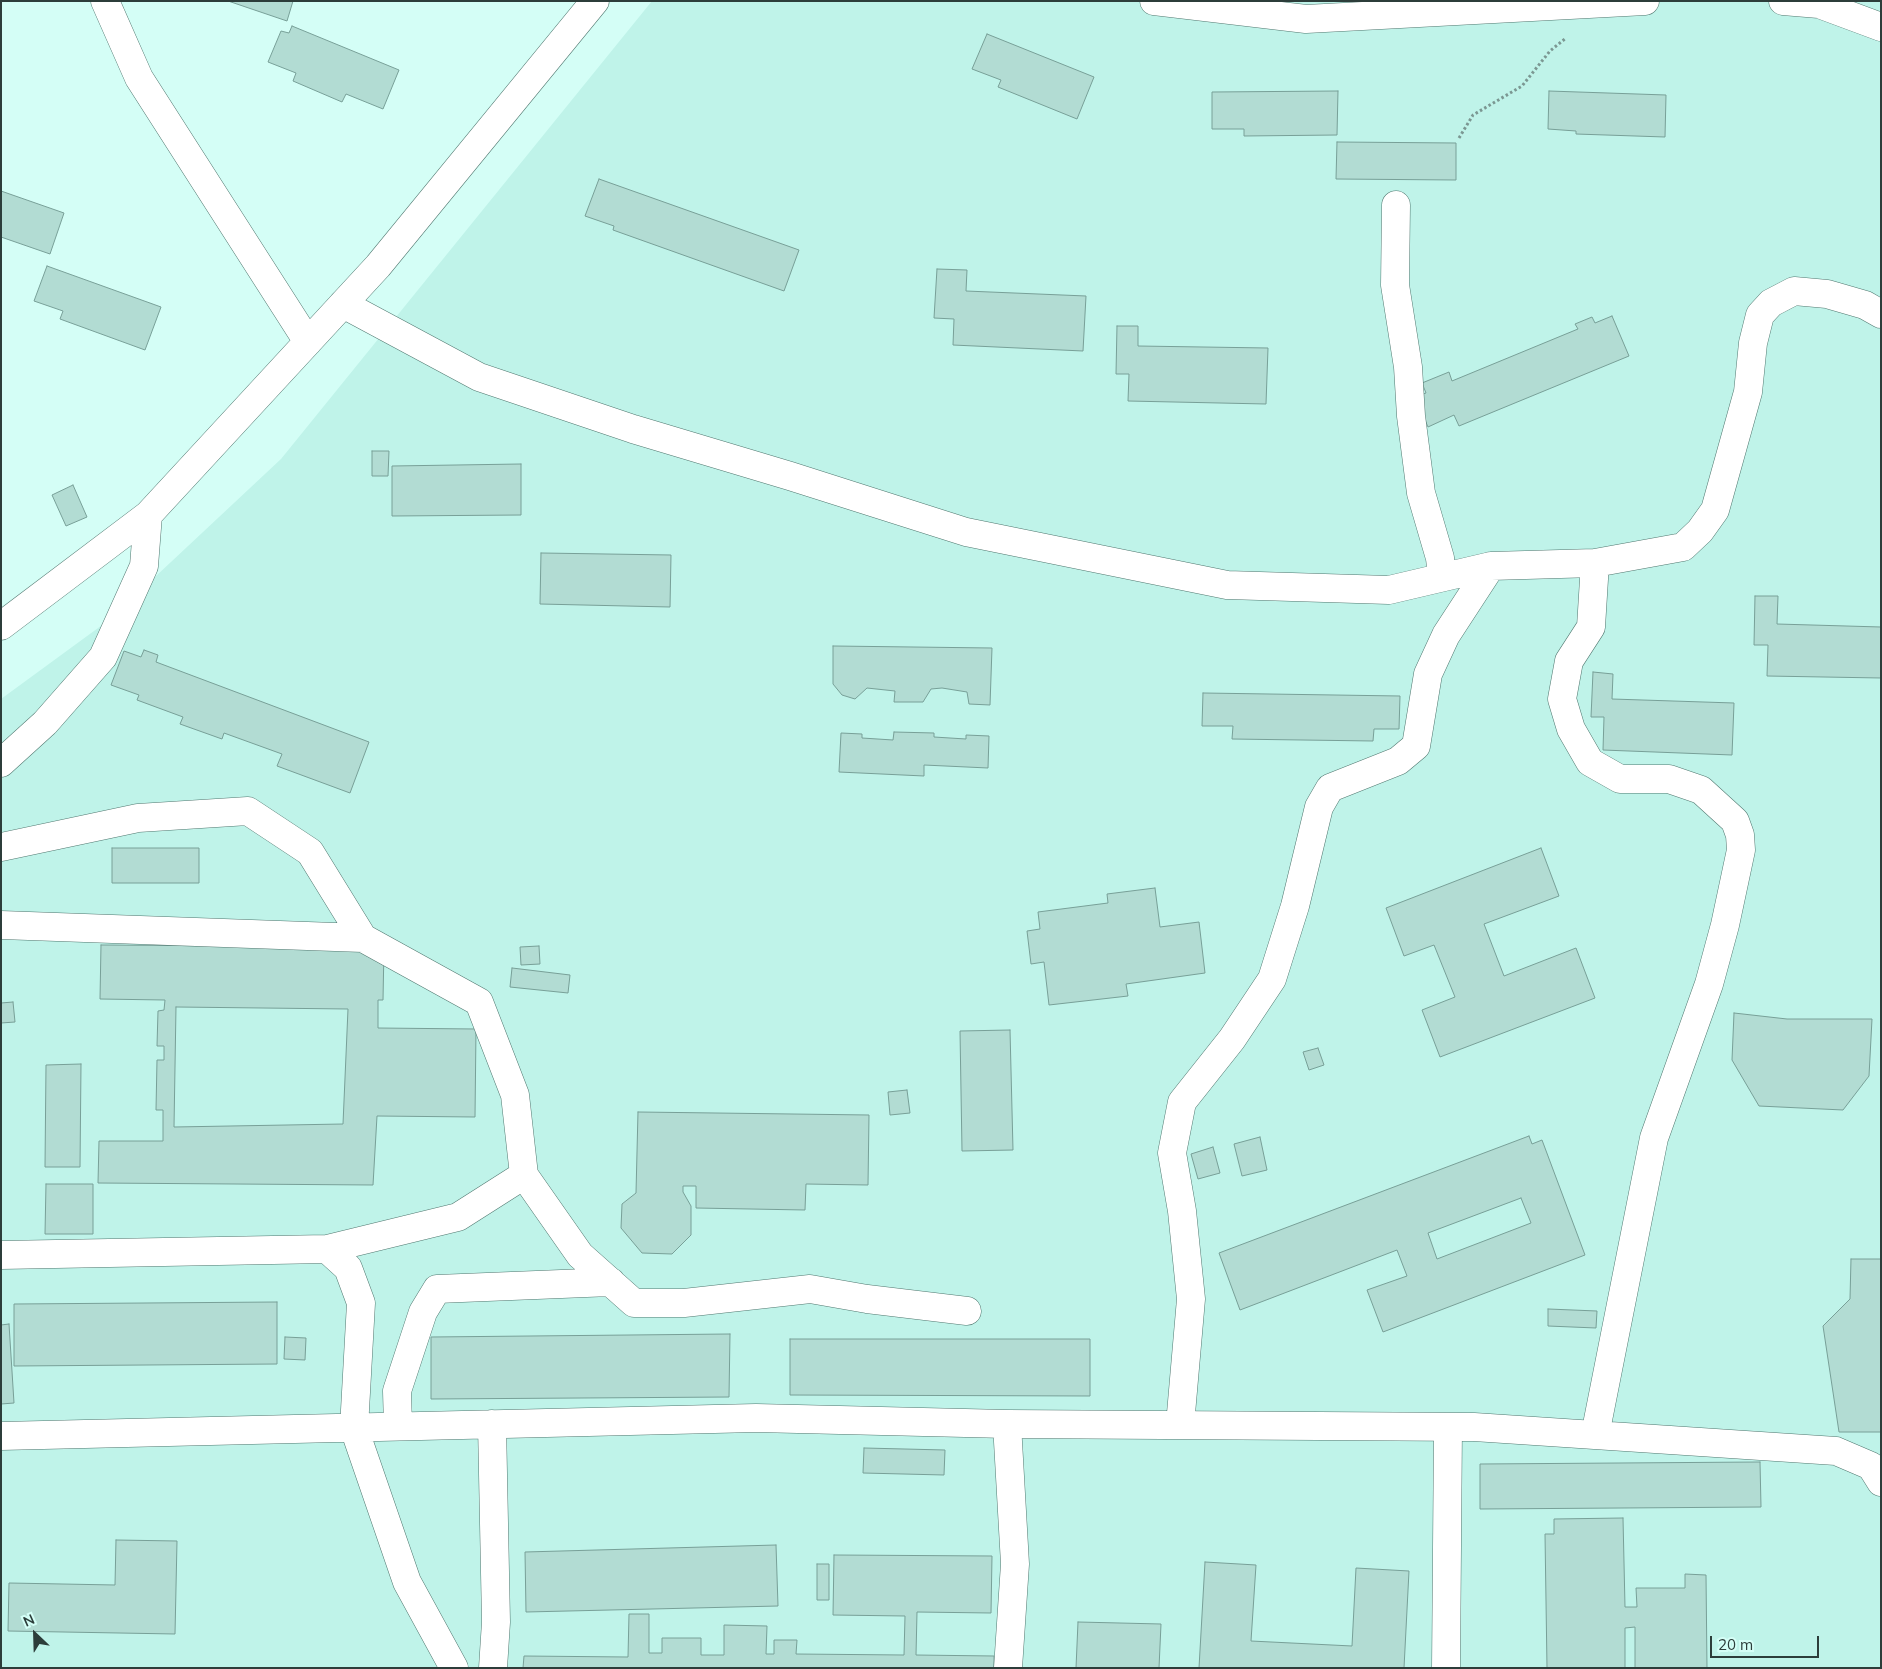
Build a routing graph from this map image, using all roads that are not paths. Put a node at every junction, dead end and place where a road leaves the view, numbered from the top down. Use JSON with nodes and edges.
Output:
{"nodes":[{"id":1,"x":105,"y":1,"type":"edge"},
{"id":2,"x":595,"y":1,"type":"edge"},
{"id":3,"x":1154,"y":1,"type":"edge"},
{"id":4,"x":1645,"y":1,"type":"edge"},
{"id":5,"x":1783,"y":1,"type":"edge"},
{"id":6,"x":1881,"y":27,"type":"edge"},
{"id":7,"x":1396,"y":205,"type":"dead end"},
{"id":8,"x":343,"y":304,"type":"junction"},
{"id":9,"x":1881,"y":314,"type":"edge"},
{"id":10,"x":308,"y":342,"type":"junction"},
{"id":11,"x":148,"y":515,"type":"junction"},
{"id":12,"x":1595,"y":563,"type":"junction"},
{"id":13,"x":1491,"y":566,"type":"junction"},
{"id":14,"x":1442,"y":578,"type":"junction"},
{"id":15,"x":1,"y":626,"type":"edge"},
{"id":16,"x":1,"y":763,"type":"edge"},
{"id":17,"x":1,"y":848,"type":"edge"},
{"id":18,"x":1,"y":925,"type":"edge"},
{"id":19,"x":363,"y":938,"type":"junction"},
{"id":20,"x":524,"y":1175,"type":"junction"},
{"id":21,"x":327,"y":1249,"type":"junction"},
{"id":22,"x":1,"y":1255,"type":"edge"},
{"id":23,"x":611,"y":1282,"type":"junction"},
{"id":24,"x":967,"y":1311,"type":"dead end"},
{"id":25,"x":492,"y":1424,"type":"junction"},
{"id":26,"x":1007,"y":1424,"type":"junction"},
{"id":27,"x":1180,"y":1425,"type":"junction"},
{"id":28,"x":398,"y":1426,"type":"junction"},
{"id":29,"x":1448,"y":1427,"type":"junction"},
{"id":30,"x":354,"y":1428,"type":"junction"},
{"id":31,"x":1595,"y":1435,"type":"junction"},
{"id":32,"x":1,"y":1436,"type":"edge"},
{"id":33,"x":1881,"y":1482,"type":"edge"},
{"id":34,"x":454,"y":1668,"type":"edge"},
{"id":35,"x":493,"y":1668,"type":"edge"},
{"id":36,"x":1008,"y":1668,"type":"edge"},
{"id":37,"x":1446,"y":1668,"type":"edge"}],
"edges":[{"from":1,"to":10,"type":"street"},
{"from":2,"to":8,"type":"street"},
{"from":3,"to":4,"type":"street"},
{"from":5,"to":6,"type":"street"},
{"from":7,"to":14,"type":"street"},
{"from":8,"to":10,"type":"street"},
{"from":8,"to":14,"type":"street"},
{"from":9,"to":12,"type":"street"},
{"from":10,"to":11,"type":"street"},
{"from":11,"to":15,"type":"street"},
{"from":11,"to":16,"type":"street"},
{"from":12,"to":13,"type":"street"},
{"from":12,"to":31,"type":"street"},
{"from":13,"to":14,"type":"street"},
{"from":13,"to":27,"type":"street"},
{"from":17,"to":19,"type":"street"},
{"from":18,"to":19,"type":"street"},
{"from":19,"to":20,"type":"street"},
{"from":20,"to":21,"type":"street"},
{"from":20,"to":23,"type":"street"},
{"from":21,"to":22,"type":"street"},
{"from":21,"to":30,"type":"street"},
{"from":23,"to":24,"type":"street"},
{"from":23,"to":28,"type":"street"},
{"from":25,"to":26,"type":"street"},
{"from":25,"to":28,"type":"street"},
{"from":25,"to":35,"type":"street"},
{"from":26,"to":27,"type":"street"},
{"from":26,"to":36,"type":"street"},
{"from":27,"to":29,"type":"street"},
{"from":28,"to":30,"type":"street"},
{"from":29,"to":31,"type":"street"},
{"from":29,"to":37,"type":"street"},
{"from":30,"to":32,"type":"street"},
{"from":30,"to":34,"type":"street"},
{"from":31,"to":33,"type":"street"}]}
